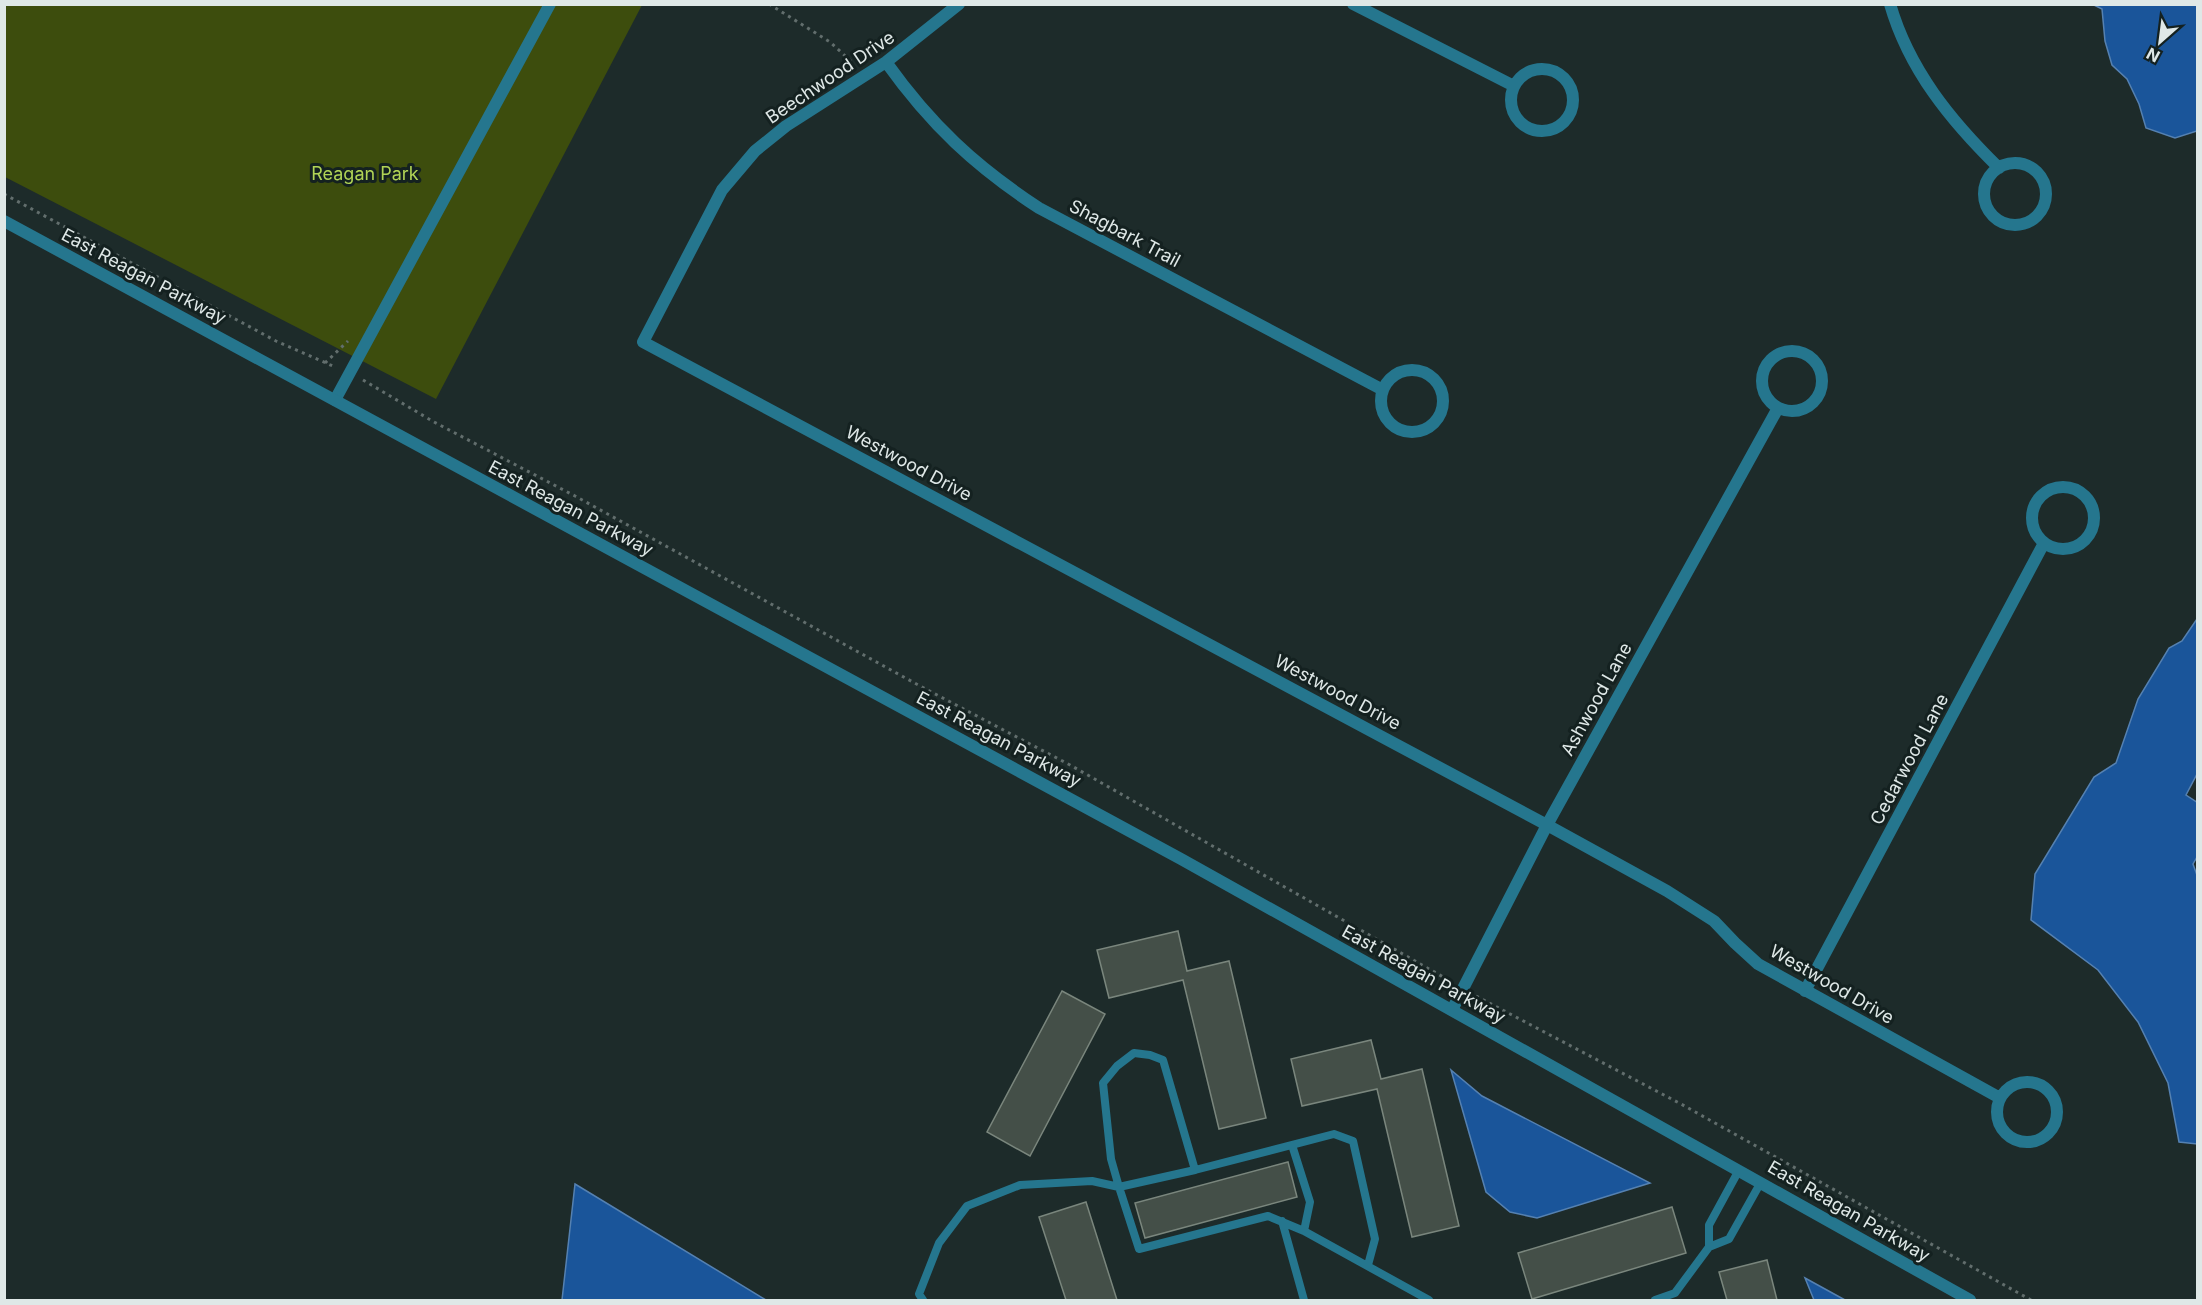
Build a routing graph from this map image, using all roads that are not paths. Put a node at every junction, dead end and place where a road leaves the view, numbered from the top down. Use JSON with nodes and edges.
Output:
{"nodes":[{"id":1,"x":550,"y":4,"type":"edge"},
{"id":2,"x":959,"y":4,"type":"edge"},
{"id":3,"x":1353,"y":4,"type":"edge"},
{"id":4,"x":1890,"y":4,"type":"edge"},
{"id":5,"x":886,"y":62,"type":"junction"},
{"id":6,"x":1514,"y":86,"type":"junction"},
{"id":7,"x":1999,"y":168,"type":"junction"},
{"id":8,"x":4,"y":221,"type":"edge"},
{"id":9,"x":643,"y":342,"type":"joint"},
{"id":10,"x":1383,"y":390,"type":"junction"},
{"id":11,"x":335,"y":400,"type":"junction"},
{"id":12,"x":1778,"y":408,"type":"junction"},
{"id":13,"x":2044,"y":543,"type":"junction"},
{"id":14,"x":1548,"y":825,"type":"junction"},
{"id":15,"x":1805,"y":991,"type":"junction"},
{"id":16,"x":1452,"y":1010,"type":"junction"},
{"id":17,"x":2000,"y":1098,"type":"junction"},
{"id":18,"x":1292,"y":1145,"type":"junction"},
{"id":19,"x":1194,"y":1170,"type":"junction"},
{"id":20,"x":1739,"y":1170,"type":"junction"},
{"id":21,"x":1761,"y":1182,"type":"junction"},
{"id":22,"x":1119,"y":1187,"type":"junction"},
{"id":23,"x":1282,"y":1221,"type":"junction"},
{"id":24,"x":1304,"y":1231,"type":"junction"},
{"id":25,"x":1710,"y":1247,"type":"junction"},
{"id":26,"x":1368,"y":1265,"type":"junction"},
{"id":27,"x":1677,"y":1297,"type":"edge"},
{"id":28,"x":923,"y":1300,"type":"edge"},
{"id":29,"x":1304,"y":1300,"type":"edge"},
{"id":30,"x":1429,"y":1300,"type":"edge"},
{"id":31,"x":1655,"y":1300,"type":"edge"},
{"id":32,"x":1970,"y":1300,"type":"edge"}],
"edges":[{"from":1,"to":11,"type":"street"},
{"from":2,"to":5,"type":"street","name":"Beechwood Drive"},
{"from":3,"to":6,"type":"street"},
{"from":4,"to":7,"type":"street"},
{"from":5,"to":9,"type":"street","name":"Beechwood Drive"},
{"from":5,"to":10,"type":"street","name":"Shagbark Trail"},
{"from":6,"to":6,"type":"street"},
{"from":7,"to":7,"type":"street"},
{"from":8,"to":11,"type":"street","name":"East Reagan Parkway"},
{"from":9,"to":14,"type":"street","name":"Westwood Drive"},
{"from":10,"to":10,"type":"street"},
{"from":11,"to":16,"type":"street","name":"East Reagan Parkway"},
{"from":12,"to":12,"type":"street"},
{"from":12,"to":14,"type":"street","name":"Ashwood Lane"},
{"from":13,"to":13,"type":"street"},
{"from":13,"to":15,"type":"street","name":"Cedarwood Lane"},
{"from":14,"to":15,"type":"street","name":"Westwood Drive"},
{"from":14,"to":16,"type":"street","name":"Ashwood Lane"},
{"from":15,"to":17,"type":"street","name":"Westwood Drive"},
{"from":16,"to":20,"type":"street","name":"East Reagan Parkway"},
{"from":17,"to":17,"type":"street"},
{"from":18,"to":19,"type":"lane"},
{"from":18,"to":24,"type":"lane"},
{"from":18,"to":26,"type":"lane"},
{"from":19,"to":22,"type":"lane"},
{"from":19,"to":22,"type":"lane"},
{"from":20,"to":21,"type":"street","name":"East Reagan Parkway"},
{"from":20,"to":25,"type":"lane"},
{"from":21,"to":25,"type":"lane"},
{"from":21,"to":32,"type":"street","name":"East Reagan Parkway"},
{"from":22,"to":23,"type":"lane"},
{"from":22,"to":28,"type":"lane"},
{"from":23,"to":24,"type":"lane"},
{"from":23,"to":29,"type":"lane"},
{"from":24,"to":26,"type":"lane"},
{"from":25,"to":27,"type":"lane"},
{"from":26,"to":30,"type":"lane"},
{"from":27,"to":31,"type":"lane"}]}
